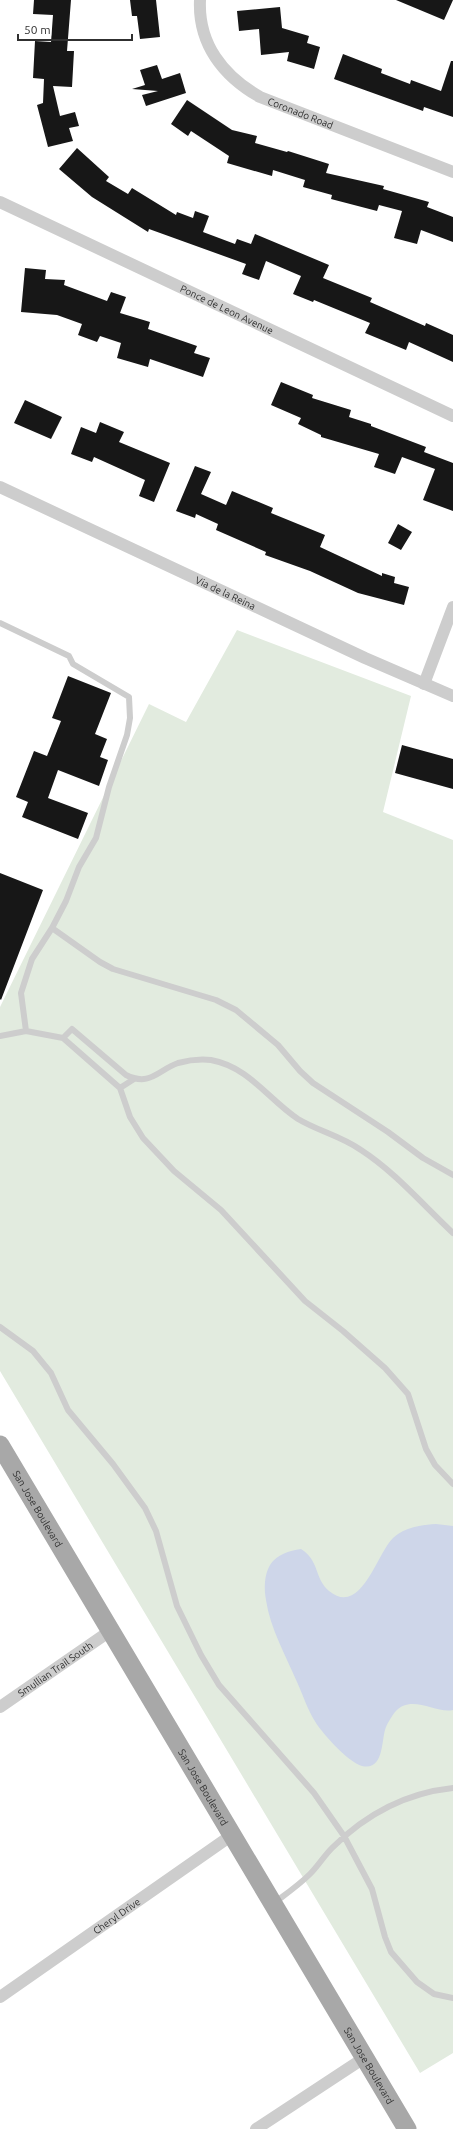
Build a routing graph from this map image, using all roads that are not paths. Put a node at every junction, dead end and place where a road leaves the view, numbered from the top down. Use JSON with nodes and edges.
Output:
{"nodes":[{"id":1,"x":200,"y":0,"type":"edge"},
{"id":2,"x":453,"y":172,"type":"edge"},
{"id":3,"x":0,"y":202,"type":"edge"},
{"id":4,"x":453,"y":416,"type":"edge"},
{"id":5,"x":0,"y":486,"type":"edge"},
{"id":6,"x":453,"y":607,"type":"edge"},
{"id":7,"x":0,"y":624,"type":"edge"},
{"id":8,"x":424,"y":684,"type":"junction"},
{"id":9,"x":453,"y":696,"type":"edge"},
{"id":10,"x":52,"y":928,"type":"junction"},
{"id":11,"x":26,"y":1031,"type":"junction"},
{"id":12,"x":0,"y":1036,"type":"edge"},
{"id":13,"x":63,"y":1038,"type":"junction"},
{"id":14,"x":99,"y":1052,"type":"junction"},
{"id":15,"x":90,"y":1062,"type":"junction"},
{"id":16,"x":134,"y":1079,"type":"junction"},
{"id":17,"x":120,"y":1088,"type":"junction"},
{"id":18,"x":453,"y":1175,"type":"edge"},
{"id":19,"x":453,"y":1233,"type":"edge"},
{"id":20,"x":0,"y":1327,"type":"edge"},
{"id":21,"x":0,"y":1447,"type":"edge"},
{"id":22,"x":453,"y":1484,"type":"edge"},
{"id":23,"x":110,"y":1631,"type":"junction"},
{"id":24,"x":0,"y":1707,"type":"edge"},
{"id":25,"x":453,"y":1788,"type":"edge"},
{"id":26,"x":232,"y":1835,"type":"junction"},
{"id":27,"x":344,"y":1836,"type":"junction"},
{"id":28,"x":273,"y":1904,"type":"junction"},
{"id":29,"x":0,"y":1997,"type":"edge"},
{"id":30,"x":453,"y":1998,"type":"edge"},
{"id":31,"x":364,"y":2058,"type":"junction"},
{"id":32,"x":256,"y":2129,"type":"edge"},
{"id":33,"x":407,"y":2129,"type":"edge"}],
"edges":[{"from":1,"to":2,"type":"street","name":"Coronado Road"},
{"from":3,"to":4,"type":"street","name":"Ponce de Leon Avenue"},
{"from":5,"to":8,"type":"street","name":"Via de la Reina"},
{"from":6,"to":8,"type":"street"},
{"from":7,"to":10,"type":"lane"},
{"from":8,"to":9,"type":"street","name":"Via de la Reina"},
{"from":10,"to":11,"type":"lane"},
{"from":10,"to":18,"type":"lane"},
{"from":11,"to":12,"type":"lane"},
{"from":11,"to":13,"type":"lane"},
{"from":13,"to":14,"type":"lane"},
{"from":13,"to":15,"type":"lane"},
{"from":14,"to":15,"type":"lane"},
{"from":14,"to":16,"type":"lane"},
{"from":15,"to":17,"type":"lane"},
{"from":16,"to":17,"type":"lane"},
{"from":16,"to":19,"type":"lane"},
{"from":17,"to":22,"type":"lane"},
{"from":20,"to":27,"type":"lane"},
{"from":21,"to":23,"type":"main road","name":"San Jose Boulevard"},
{"from":23,"to":24,"type":"street","name":"Smullian Trail South"},
{"from":23,"to":26,"type":"main road","name":"San Jose Boulevard"},
{"from":25,"to":27,"type":"lane"},
{"from":26,"to":28,"type":"main road","name":"San Jose Boulevard"},
{"from":26,"to":29,"type":"street","name":"Cheryl Drive"},
{"from":27,"to":28,"type":"lane"},
{"from":27,"to":30,"type":"lane"},
{"from":28,"to":31,"type":"main road","name":"San Jose Boulevard"},
{"from":31,"to":32,"type":"street"},
{"from":31,"to":33,"type":"main road","name":"San Jose Boulevard"}]}
